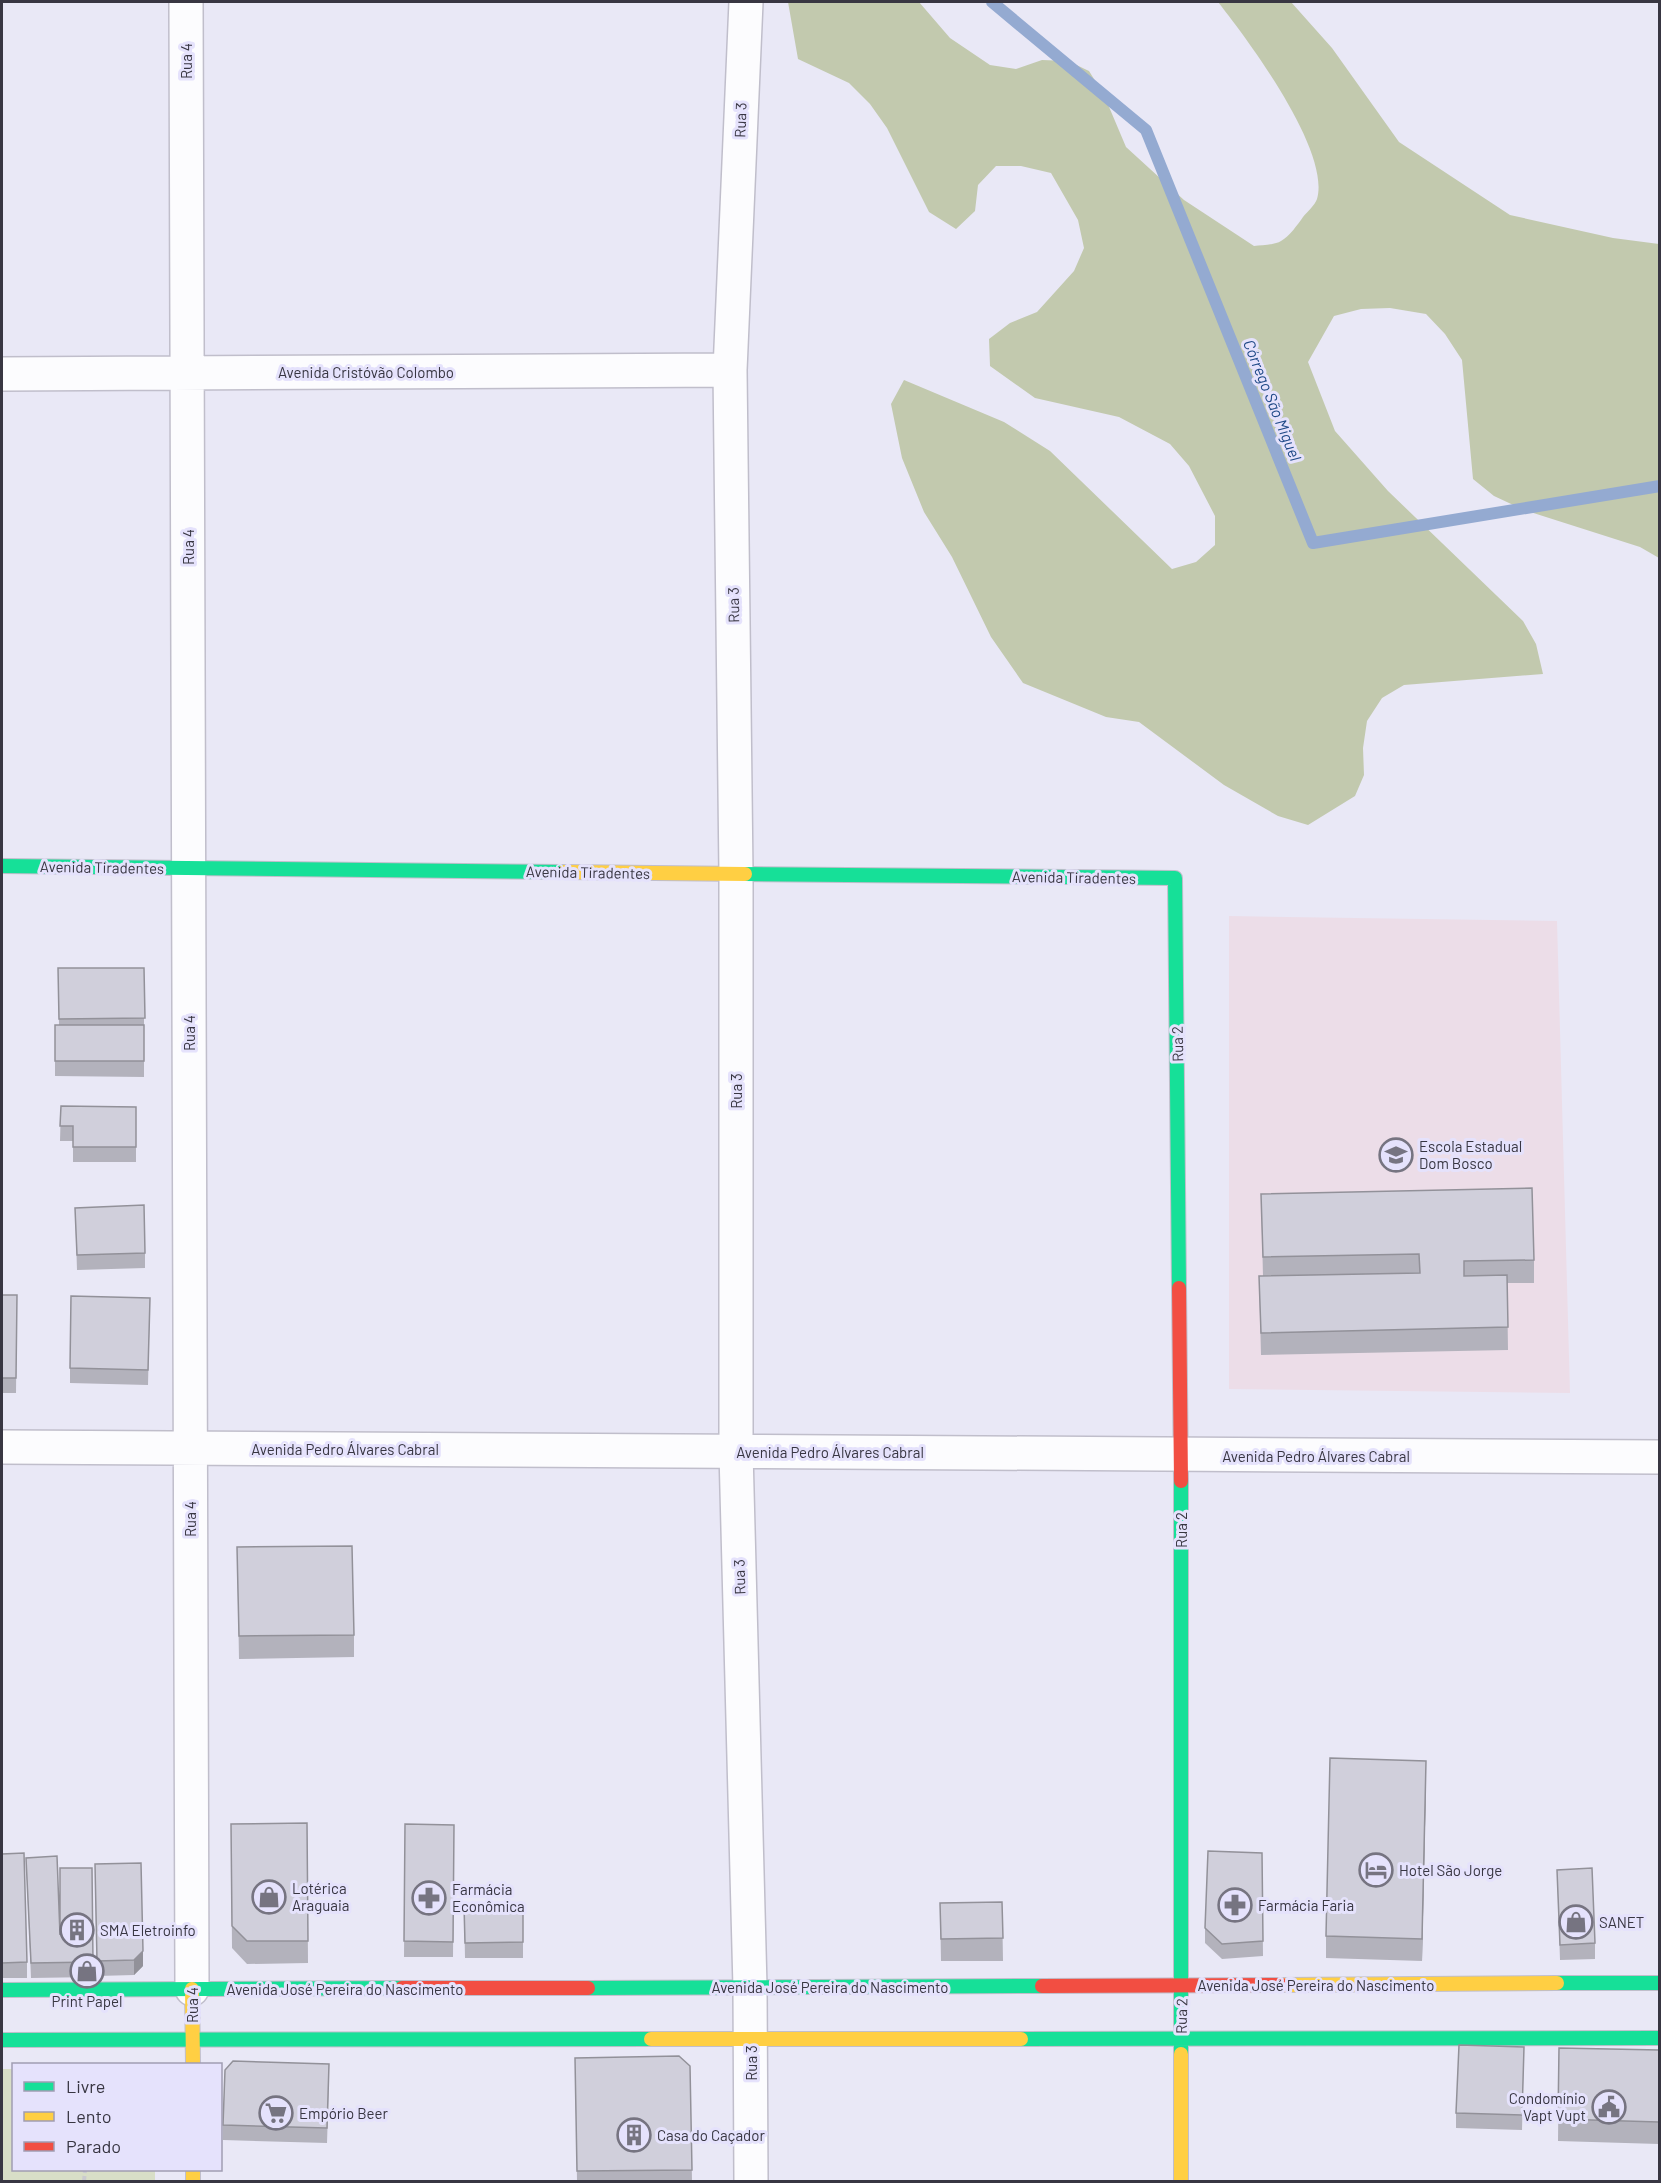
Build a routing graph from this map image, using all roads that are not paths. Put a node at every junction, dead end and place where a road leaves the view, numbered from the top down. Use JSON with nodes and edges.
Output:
{"nodes":[{"id":1,"x":186,"y":2,"type":"edge"},
{"id":2,"x":746,"y":2,"type":"edge"},
{"id":3,"x":730,"y":370,"type":"junction"},
{"id":4,"x":187,"y":373,"type":"junction"},
{"id":5,"x":2,"y":374,"type":"edge"},
{"id":6,"x":2,"y":866,"type":"edge"},
{"id":7,"x":188,"y":868,"type":"junction"},
{"id":8,"x":736,"y":874,"type":"junction"},
{"id":9,"x":1175,"y":878,"type":"joint"},
{"id":10,"x":2,"y":1448,"type":"edge"},
{"id":11,"x":190,"y":1448,"type":"junction"},
{"id":12,"x":736,"y":1452,"type":"junction"},
{"id":13,"x":1181,"y":1455,"type":"junction"},
{"id":14,"x":1659,"y":1457,"type":"edge"},
{"id":15,"x":1659,"y":1983,"type":"edge"},
{"id":16,"x":1181,"y":1985,"type":"junction"},
{"id":17,"x":750,"y":1987,"type":"junction"},
{"id":18,"x":192,"y":1989,"type":"junction"},
{"id":19,"x":2,"y":1990,"type":"edge"},
{"id":20,"x":1659,"y":2038,"type":"edge"},
{"id":21,"x":1180,"y":2039,"type":"junction"},
{"id":22,"x":2,"y":2040,"type":"edge"},
{"id":23,"x":192,"y":2040,"type":"junction"},
{"id":24,"x":751,"y":2040,"type":"junction"},
{"id":25,"x":193,"y":2063,"type":"edge"},
{"id":26,"x":751,"y":2181,"type":"edge"},
{"id":27,"x":1181,"y":2181,"type":"edge"}],
"edges":[{"from":1,"to":4,"type":"street","name":"Rua 4"},
{"from":2,"to":3,"type":"street","name":"Rua 3"},
{"from":3,"to":4,"type":"street","name":"Avenida Cristóvão Colombo"},
{"from":3,"to":8,"type":"street","name":"Rua 3"},
{"from":4,"to":5,"type":"street","name":"Avenida Cristóvão Colombo"},
{"from":4,"to":7,"type":"street","name":"Rua 4"},
{"from":6,"to":7,"type":"main road","name":"Avenida Tiradentes"},
{"from":7,"to":8,"type":"main road","name":"Avenida Tiradentes"},
{"from":7,"to":11,"type":"street","name":"Rua 4"},
{"from":8,"to":9,"type":"main road","name":"Avenida Tiradentes"},
{"from":8,"to":12,"type":"street","name":"Rua 3"},
{"from":9,"to":13,"type":"main road","name":"Rua 2"},
{"from":10,"to":11,"type":"street","name":"Avenida Pedro Álvares Cabral"},
{"from":11,"to":12,"type":"street","name":"Avenida Pedro Álvares Cabral"},
{"from":11,"to":18,"type":"street","name":"Rua 4"},
{"from":12,"to":13,"type":"street","name":"Avenida Pedro Álvares Cabral"},
{"from":12,"to":17,"type":"street","name":"Rua 3"},
{"from":13,"to":14,"type":"street","name":"Avenida Pedro Álvares Cabral"},
{"from":13,"to":16,"type":"main road","name":"Rua 2"},
{"from":15,"to":16,"type":"main road","name":"Avenida José Pereira do Nascimento"},
{"from":16,"to":17,"type":"main road","name":"Avenida José Pereira do Nascimento"},
{"from":16,"to":21,"type":"main road","name":"Rua 2"},
{"from":17,"to":18,"type":"main road","name":"Avenida José Pereira do Nascimento"},
{"from":17,"to":24,"type":"street","name":"Rua 3"},
{"from":18,"to":19,"type":"main road","name":"Avenida José Pereira do Nascimento"},
{"from":18,"to":23,"type":"main road","name":"Rua 4"},
{"from":20,"to":21,"type":"main road"},
{"from":21,"to":24,"type":"main road"},
{"from":21,"to":27,"type":"main road","name":"Rua 2"},
{"from":22,"to":23,"type":"main road"},
{"from":23,"to":24,"type":"main road"},
{"from":23,"to":25,"type":"main road","name":"Rua 4"},
{"from":24,"to":26,"type":"street","name":"Rua 3"}]}
